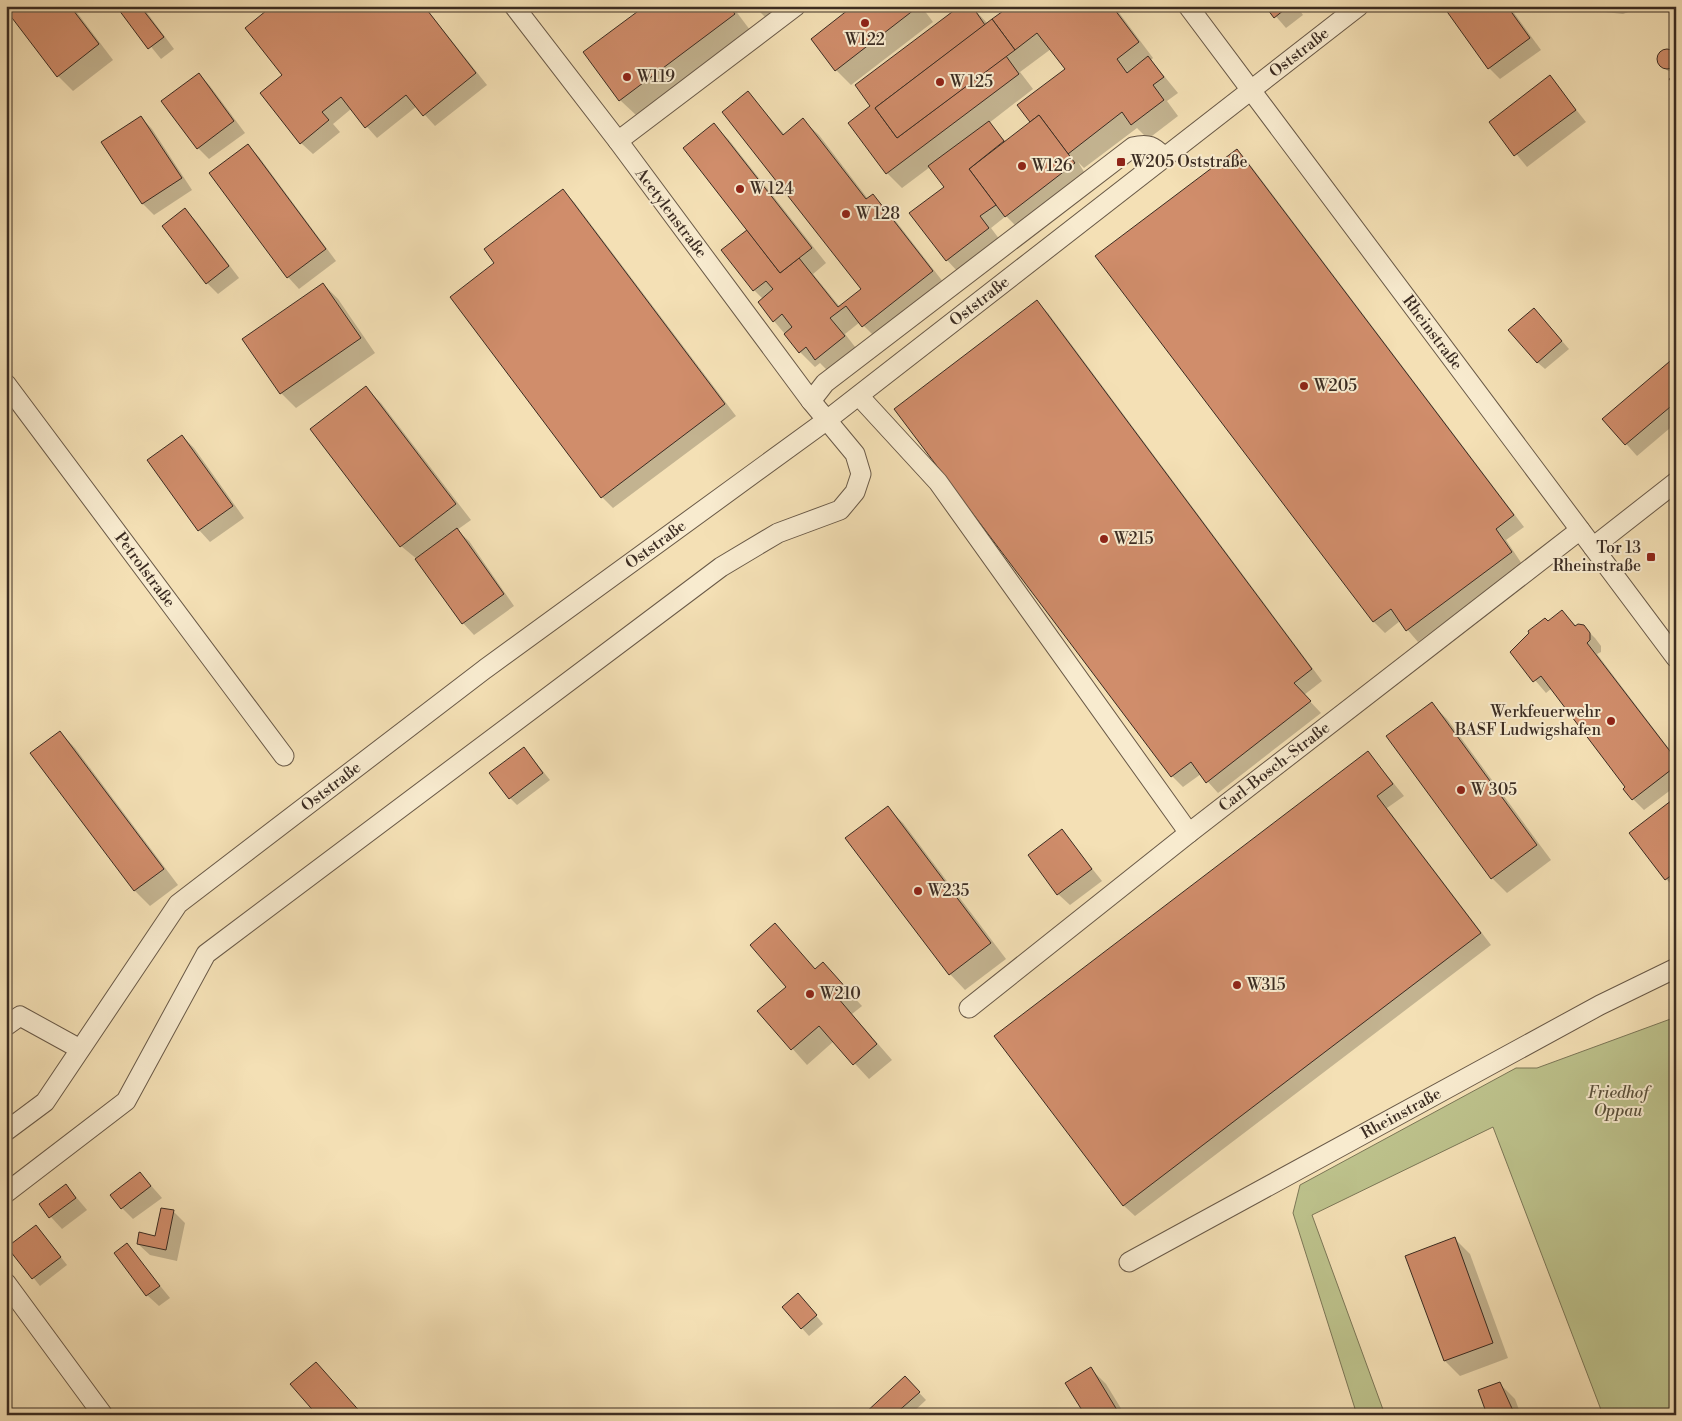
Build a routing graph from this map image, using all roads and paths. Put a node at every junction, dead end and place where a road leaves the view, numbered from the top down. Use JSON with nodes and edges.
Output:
{"nodes":[{"id":1,"x":514,"y":6,"type":"edge"},
{"id":2,"x":796,"y":6,"type":"edge"},
{"id":3,"x":1188,"y":6,"type":"edge"},
{"id":4,"x":1360,"y":6,"type":"edge"},
{"id":5,"x":1251,"y":89,"type":"junction"},
{"id":6,"x":618,"y":141,"type":"junction"},
{"id":7,"x":1164,"y":157,"type":"junction"},
{"id":8,"x":6,"y":384,"type":"edge"},
{"id":9,"x":859,"y":396,"type":"junction"},
{"id":10,"x":811,"y":401,"type":"junction"},
{"id":11,"x":827,"y":420,"type":"junction"},
{"id":12,"x":1676,"y":482,"type":"edge"},
{"id":13,"x":1580,"y":530,"type":"junction"},
{"id":14,"x":1593,"y":547,"type":"junction"},
{"id":15,"x":1676,"y":658,"type":"edge"},
{"id":16,"x":284,"y":756,"type":"dead end"},
{"id":17,"x":1189,"y":833,"type":"junction"},
{"id":18,"x":1676,"y":968,"type":"edge"},
{"id":19,"x":969,"y":1008,"type":"dead end"},
{"id":20,"x":6,"y":1026,"type":"edge"},
{"id":21,"x":80,"y":1049,"type":"junction"},
{"id":22,"x":6,"y":1131,"type":"edge"},
{"id":23,"x":6,"y":1193,"type":"edge"},
{"id":24,"x":1129,"y":1262,"type":"dead end"},
{"id":25,"x":6,"y":1283,"type":"edge"},
{"id":26,"x":103,"y":1415,"type":"edge"}],
"edges":[{"from":1,"to":6,"type":"street","name":"Acetylenstraße"},
{"from":2,"to":6,"type":"street"},
{"from":3,"to":5,"type":"street","name":"Rheinstraße"},
{"from":4,"to":5,"type":"street","name":"Oststraße"},
{"from":5,"to":7,"type":"street","name":"Oststraße"},
{"from":5,"to":13,"type":"street","name":"Rheinstraße"},
{"from":6,"to":10,"type":"street","name":"Acetylenstraße"},
{"from":7,"to":9,"type":"street","name":"Oststraße"},
{"from":7,"to":10,"type":"street"},
{"from":8,"to":16,"type":"street","name":"Petrolstraße"},
{"from":9,"to":11,"type":"street","name":"Oststraße"},
{"from":9,"to":17,"type":"street"},
{"from":10,"to":11,"type":"street","name":"Acetylenstraße"},
{"from":11,"to":21,"type":"street","name":"Oststraße"},
{"from":11,"to":23,"type":"street","name":"Acetylenstraße"},
{"from":12,"to":14,"type":"street"},
{"from":13,"to":14,"type":"street","name":"Rheinstraße"},
{"from":13,"to":17,"type":"street","name":"Carl-Bosch-Straße"},
{"from":14,"to":15,"type":"street","name":"Rheinstraße"},
{"from":17,"to":19,"type":"street","name":"Carl-Bosch-Straße"},
{"from":18,"to":24,"type":"street","name":"Rheinstraße"},
{"from":20,"to":21,"type":"street"},
{"from":21,"to":22,"type":"street","name":"Oststraße"},
{"from":25,"to":26,"type":"street"}]}
